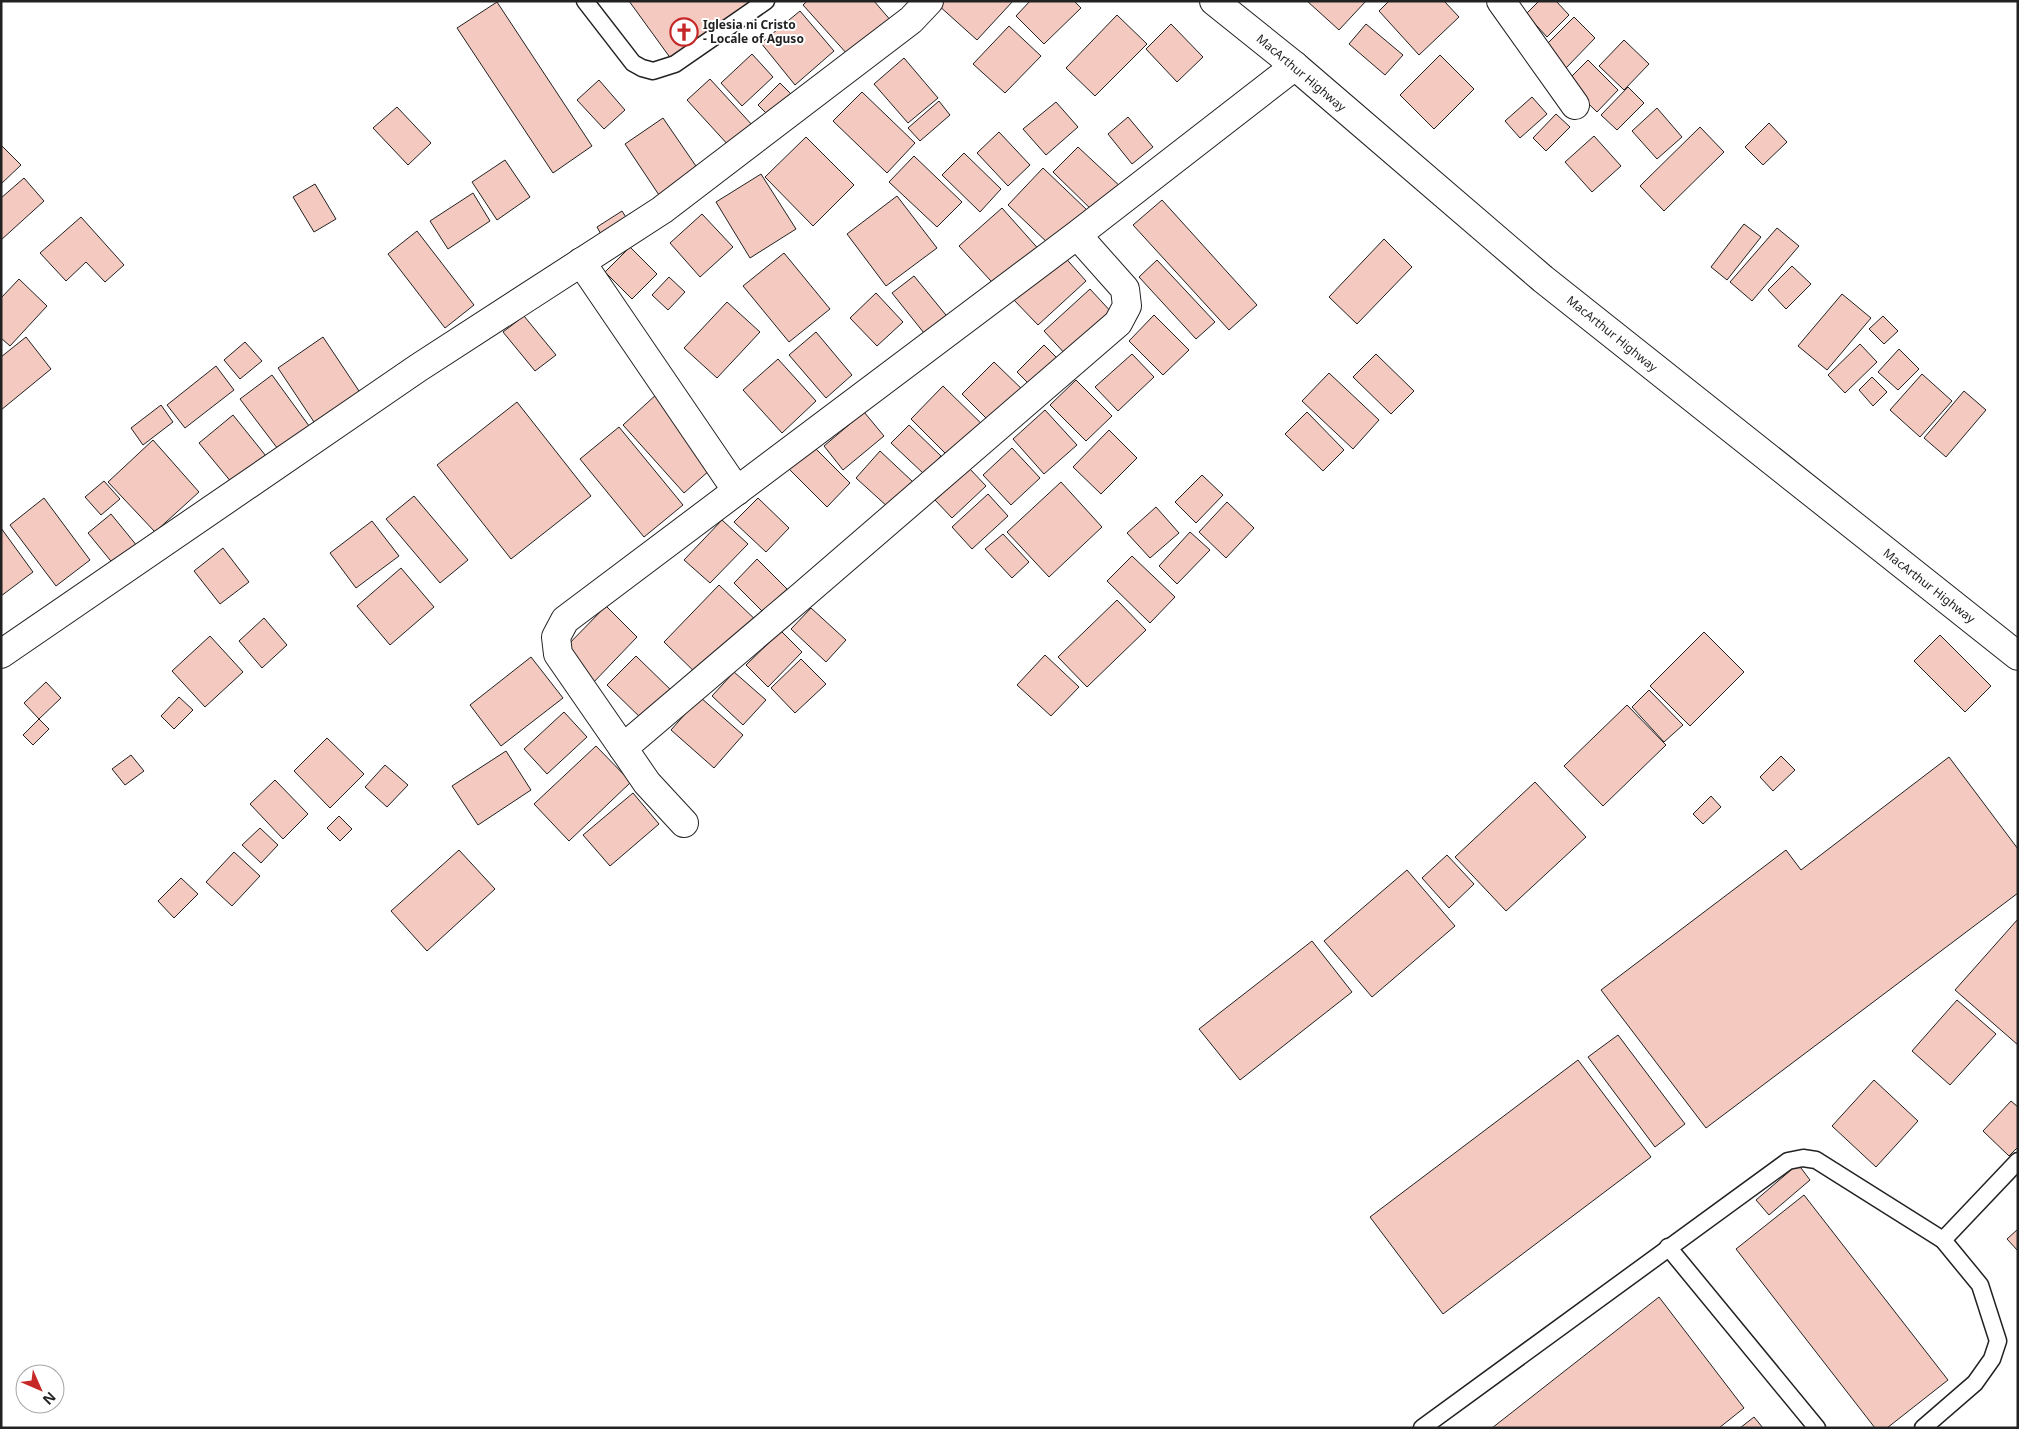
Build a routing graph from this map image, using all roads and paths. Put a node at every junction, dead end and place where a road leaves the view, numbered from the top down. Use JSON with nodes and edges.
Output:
{"nodes":[{"id":1,"x":585,"y":1,"type":"edge"},
{"id":2,"x":766,"y":1,"type":"edge"},
{"id":3,"x":929,"y":1,"type":"edge"},
{"id":4,"x":1214,"y":1,"type":"edge"},
{"id":5,"x":1501,"y":1,"type":"edge"},
{"id":6,"x":1295,"y":66,"type":"junction"},
{"id":7,"x":1576,"y":105,"type":"dead end"},
{"id":8,"x":1077,"y":234,"type":"junction"},
{"id":9,"x":581,"y":262,"type":"junction"},
{"id":10,"x":736,"y":491,"type":"junction"},
{"id":11,"x":1,"y":654,"type":"edge"},
{"id":12,"x":2018,"y":656,"type":"edge"},
{"id":13,"x":623,"y":748,"type":"junction"},
{"id":14,"x":684,"y":822,"type":"dead end"},
{"id":15,"x":2018,"y":1161,"type":"edge"},
{"id":16,"x":1943,"y":1240,"type":"junction"},
{"id":17,"x":1668,"y":1247,"type":"junction"},
{"id":18,"x":1422,"y":1428,"type":"edge"},
{"id":19,"x":1817,"y":1428,"type":"edge"},
{"id":20,"x":1923,"y":1428,"type":"edge"}],
"edges":[{"from":1,"to":2,"type":"lane"},
{"from":3,"to":9,"type":"main road"},
{"from":4,"to":6,"type":"main road","name":"MacArthur Highway"},
{"from":5,"to":7,"type":"main road"},
{"from":6,"to":8,"type":"main road"},
{"from":6,"to":12,"type":"main road","name":"MacArthur Highway"},
{"from":8,"to":10,"type":"main road"},
{"from":8,"to":13,"type":"main road"},
{"from":9,"to":10,"type":"main road"},
{"from":9,"to":11,"type":"main road"},
{"from":10,"to":13,"type":"main road"},
{"from":13,"to":14,"type":"main road"},
{"from":15,"to":16,"type":"lane"},
{"from":16,"to":17,"type":"lane"},
{"from":16,"to":20,"type":"lane"},
{"from":17,"to":18,"type":"lane"},
{"from":17,"to":19,"type":"lane"}]}
